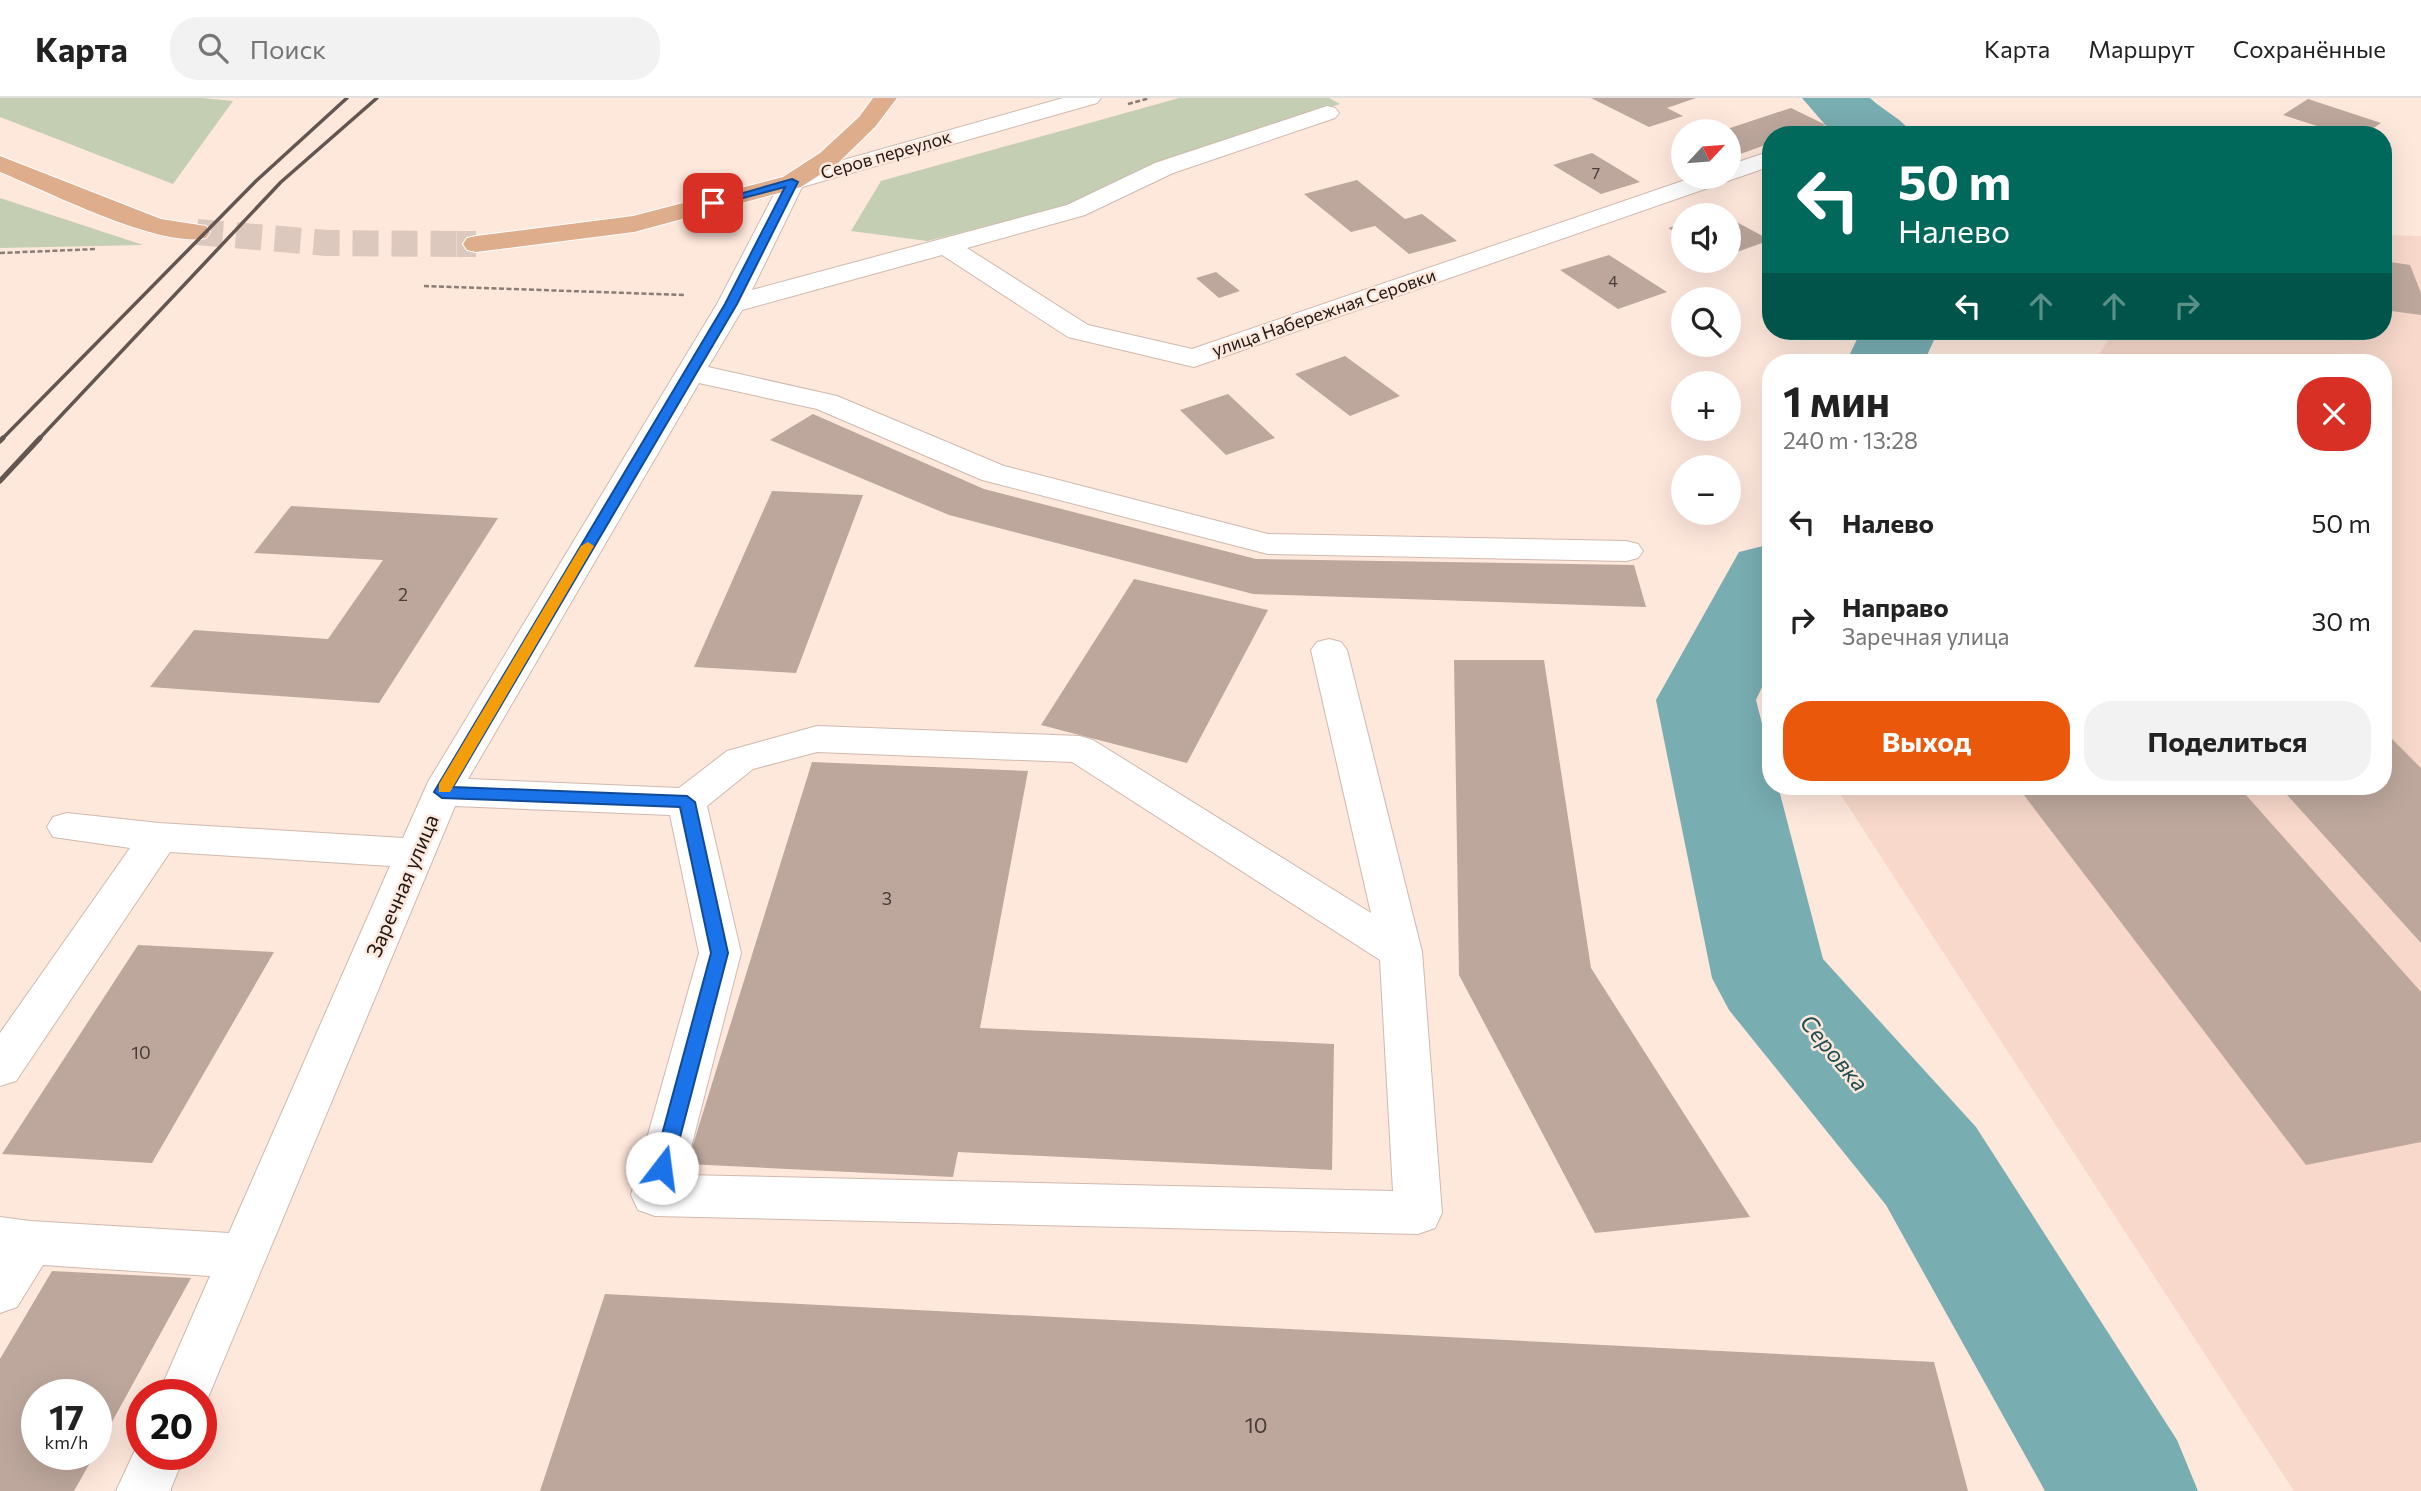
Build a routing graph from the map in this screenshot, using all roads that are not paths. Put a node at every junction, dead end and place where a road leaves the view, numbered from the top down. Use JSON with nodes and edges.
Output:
{"nodes":[{"id":1,"x":885,"y":98,"type":"edge"},
{"id":2,"x":1089,"y":98,"type":"edge"},
{"id":3,"x":1326,"y":113,"type":"dead end"},
{"id":4,"x":1762,"y":161,"type":"edge"},
{"id":5,"x":0,"y":163,"type":"edge"},
{"id":6,"x":1741,"y":169,"type":"edge"},
{"id":7,"x":792,"y":182,"type":"junction"},
{"id":8,"x":1682,"y":189,"type":"edge"},
{"id":9,"x":197,"y":232,"type":"tunnel mouth"},
{"id":10,"x":476,"y":244,"type":"tunnel mouth"},
{"id":11,"x":944,"y":244,"type":"junction"},
{"id":12,"x":733,"y":300,"type":"junction"},
{"id":13,"x":690,"y":372,"type":"junction"},
{"id":14,"x":1626,"y":551,"type":"dead end"},
{"id":15,"x":1329,"y":650,"type":"dead end"},
{"id":16,"x":442,"y":792,"type":"junction"},
{"id":17,"x":687,"y":802,"type":"junction"},
{"id":18,"x":67,"y":827,"type":"dead end"},
{"id":19,"x":159,"y":837,"type":"junction"},
{"id":20,"x":417,"y":853,"type":"junction"},
{"id":21,"x":1401,"y":952,"type":"junction"},
{"id":22,"x":0,"y":1068,"type":"edge"},
{"id":23,"x":15,"y":1241,"type":"edge"},
{"id":24,"x":244,"y":1256,"type":"junction"},
{"id":25,"x":0,"y":1291,"type":"edge"},
{"id":26,"x":191,"y":1379,"type":"edge"},
{"id":27,"x":152,"y":1470,"type":"edge"},
{"id":28,"x":143,"y":1491,"type":"edge"}],
"edges":[{"from":1,"to":7,"type":"main road"},
{"from":2,"to":7,"type":"street","name":"Серов переулок"},
{"from":3,"to":11,"type":"street"},
{"from":4,"to":6,"type":"street"},
{"from":5,"to":9,"type":"main road"},
{"from":7,"to":10,"type":"main road","name":"Серов переулок"},
{"from":7,"to":12,"type":"street","name":"Заречная улица"},
{"from":8,"to":11,"type":"street","name":"улица Набережная Серовки"},
{"from":11,"to":12,"type":"street"},
{"from":12,"to":13,"type":"street","name":"Заречная улица"},
{"from":13,"to":14,"type":"street"},
{"from":13,"to":16,"type":"street","name":"Заречная улица"},
{"from":15,"to":21,"type":"street"},
{"from":16,"to":17,"type":"street"},
{"from":16,"to":20,"type":"street","name":"Заречная улица"},
{"from":17,"to":21,"type":"street"},
{"from":17,"to":21,"type":"street"},
{"from":18,"to":19,"type":"street"},
{"from":19,"to":20,"type":"street"},
{"from":19,"to":22,"type":"street"},
{"from":20,"to":24,"type":"street","name":"Заречная улица"},
{"from":23,"to":24,"type":"street"},
{"from":23,"to":25,"type":"street"},
{"from":24,"to":26,"type":"street","name":"Заречная улица"},
{"from":27,"to":28,"type":"street"}]}
